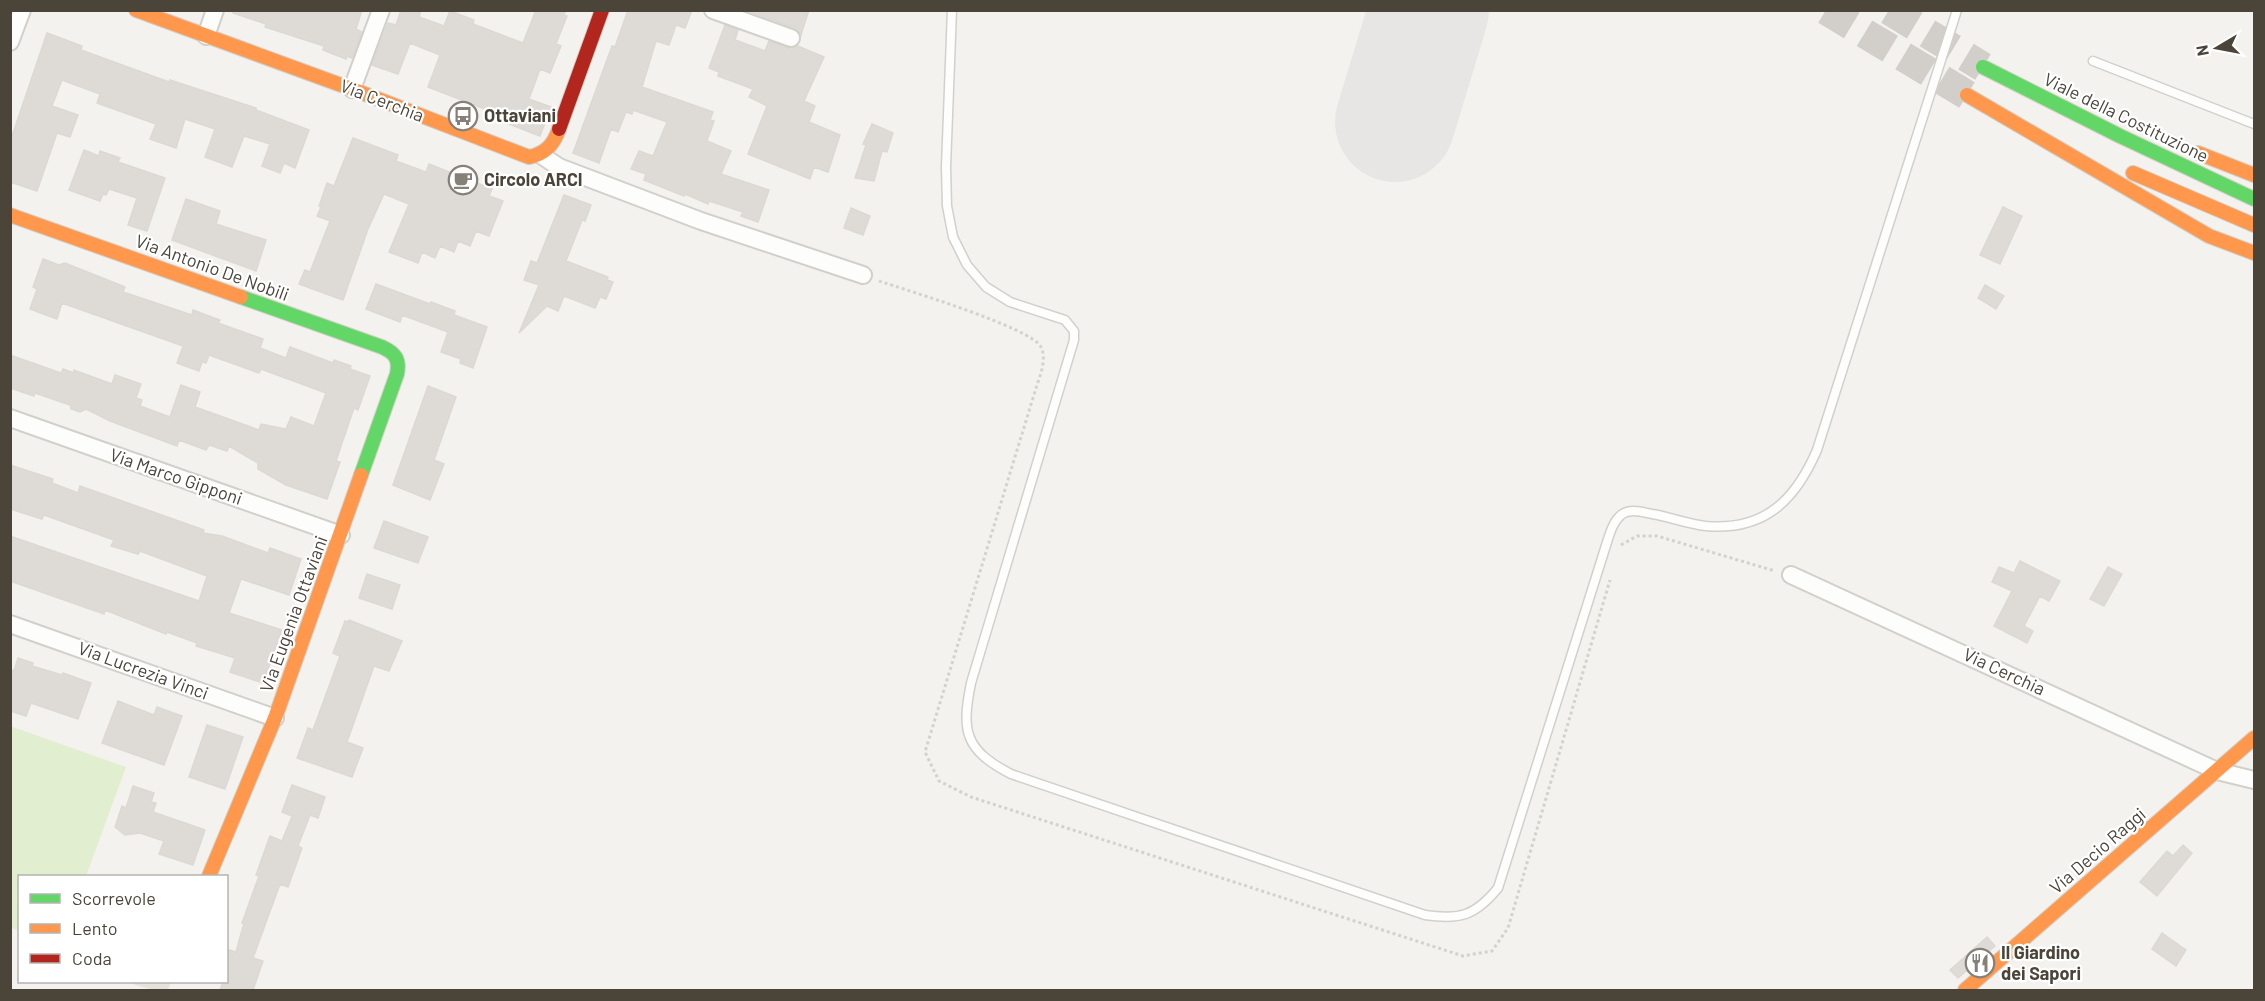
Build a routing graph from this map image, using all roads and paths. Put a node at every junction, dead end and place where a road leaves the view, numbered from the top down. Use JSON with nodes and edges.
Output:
{"nodes":[{"id":1,"x":22,"y":10,"type":"edge"},
{"id":2,"x":136,"y":10,"type":"edge"},
{"id":3,"x":215,"y":10,"type":"edge"},
{"id":4,"x":381,"y":10,"type":"edge"},
{"id":5,"x":602,"y":10,"type":"edge"},
{"id":6,"x":713,"y":10,"type":"edge"},
{"id":7,"x":952,"y":10,"type":"edge"},
{"id":8,"x":1957,"y":10,"type":"edge"},
{"id":9,"x":206,"y":36,"type":"junction"},
{"id":10,"x":791,"y":38,"type":"dead end"},
{"id":11,"x":10,"y":42,"type":"edge"},
{"id":12,"x":2093,"y":61,"type":"dead end"},
{"id":13,"x":1983,"y":67,"type":"tunnel mouth"},
{"id":14,"x":2014,"y":84,"type":"junction"},
{"id":15,"x":352,"y":89,"type":"junction"},
{"id":16,"x":1966,"y":95,"type":"tunnel mouth"},
{"id":17,"x":1994,"y":110,"type":"junction"},
{"id":18,"x":2254,"y":124,"type":"edge"},
{"id":19,"x":2156,"y":137,"type":"dead end"},
{"id":20,"x":2189,"y":150,"type":"dead end"},
{"id":21,"x":541,"y":155,"type":"junction"},
{"id":22,"x":2254,"y":174,"type":"edge"},
{"id":23,"x":2254,"y":199,"type":"edge"},
{"id":24,"x":10,"y":215,"type":"edge"},
{"id":25,"x":2254,"y":225,"type":"edge"},
{"id":26,"x":2254,"y":253,"type":"edge"},
{"id":27,"x":863,"y":275,"type":"joint"},
{"id":28,"x":399,"y":359,"type":"joint"},
{"id":29,"x":10,"y":418,"type":"edge"},
{"id":30,"x":341,"y":535,"type":"junction"},
{"id":31,"x":1621,"y":545,"type":"dead end"},
{"id":32,"x":1791,"y":575,"type":"joint"},
{"id":33,"x":1611,"y":578,"type":"dead end"},
{"id":34,"x":10,"y":624,"type":"edge"},
{"id":35,"x":275,"y":718,"type":"junction"},
{"id":36,"x":2254,"y":738,"type":"edge"},
{"id":37,"x":2217,"y":771,"type":"junction"},
{"id":38,"x":2254,"y":780,"type":"edge"},
{"id":39,"x":209,"y":875,"type":"edge"},
{"id":40,"x":1965,"y":990,"type":"edge"}],
"edges":[{"from":1,"to":11,"type":"street"},
{"from":2,"to":9,"type":"main road","name":"Via Cerchia"},
{"from":3,"to":9,"type":"street"},
{"from":4,"to":15,"type":"street"},
{"from":5,"to":21,"type":"main road"},
{"from":6,"to":10,"type":"street"},
{"from":7,"to":8,"type":"lane"},
{"from":9,"to":15,"type":"main road","name":"Via Cerchia"},
{"from":12,"to":18,"type":"lane"},
{"from":13,"to":14,"type":"main road","name":"Viale della Costituzione"},
{"from":14,"to":19,"type":"main road"},
{"from":14,"to":23,"type":"main road","name":"Viale della Costituzione"},
{"from":15,"to":21,"type":"main road","name":"Via Cerchia"},
{"from":16,"to":17,"type":"main road"},
{"from":17,"to":25,"type":"main road"},
{"from":17,"to":26,"type":"main road"},
{"from":20,"to":22,"type":"main road"},
{"from":21,"to":27,"type":"street","name":"Via Cerchia"},
{"from":24,"to":28,"type":"main road","name":"Via Antonio De Nobili"},
{"from":27,"to":33,"type":"path"},
{"from":28,"to":30,"type":"main road","name":"Via Eugenia Ottaviani"},
{"from":29,"to":30,"type":"street","name":"Via Marco Gipponi"},
{"from":30,"to":35,"type":"main road","name":"Via Eugenia Ottaviani"},
{"from":31,"to":32,"type":"path"},
{"from":32,"to":37,"type":"street","name":"Via Cerchia"},
{"from":34,"to":35,"type":"street","name":"Via Lucrezia Vinci"},
{"from":35,"to":39,"type":"main road","name":"Via Eugenia Ottaviani"},
{"from":36,"to":37,"type":"main road","name":"Via Decio Raggi"},
{"from":37,"to":38,"type":"street","name":"Via Cerchia"},
{"from":37,"to":40,"type":"main road","name":"Via Decio Raggi"}]}
